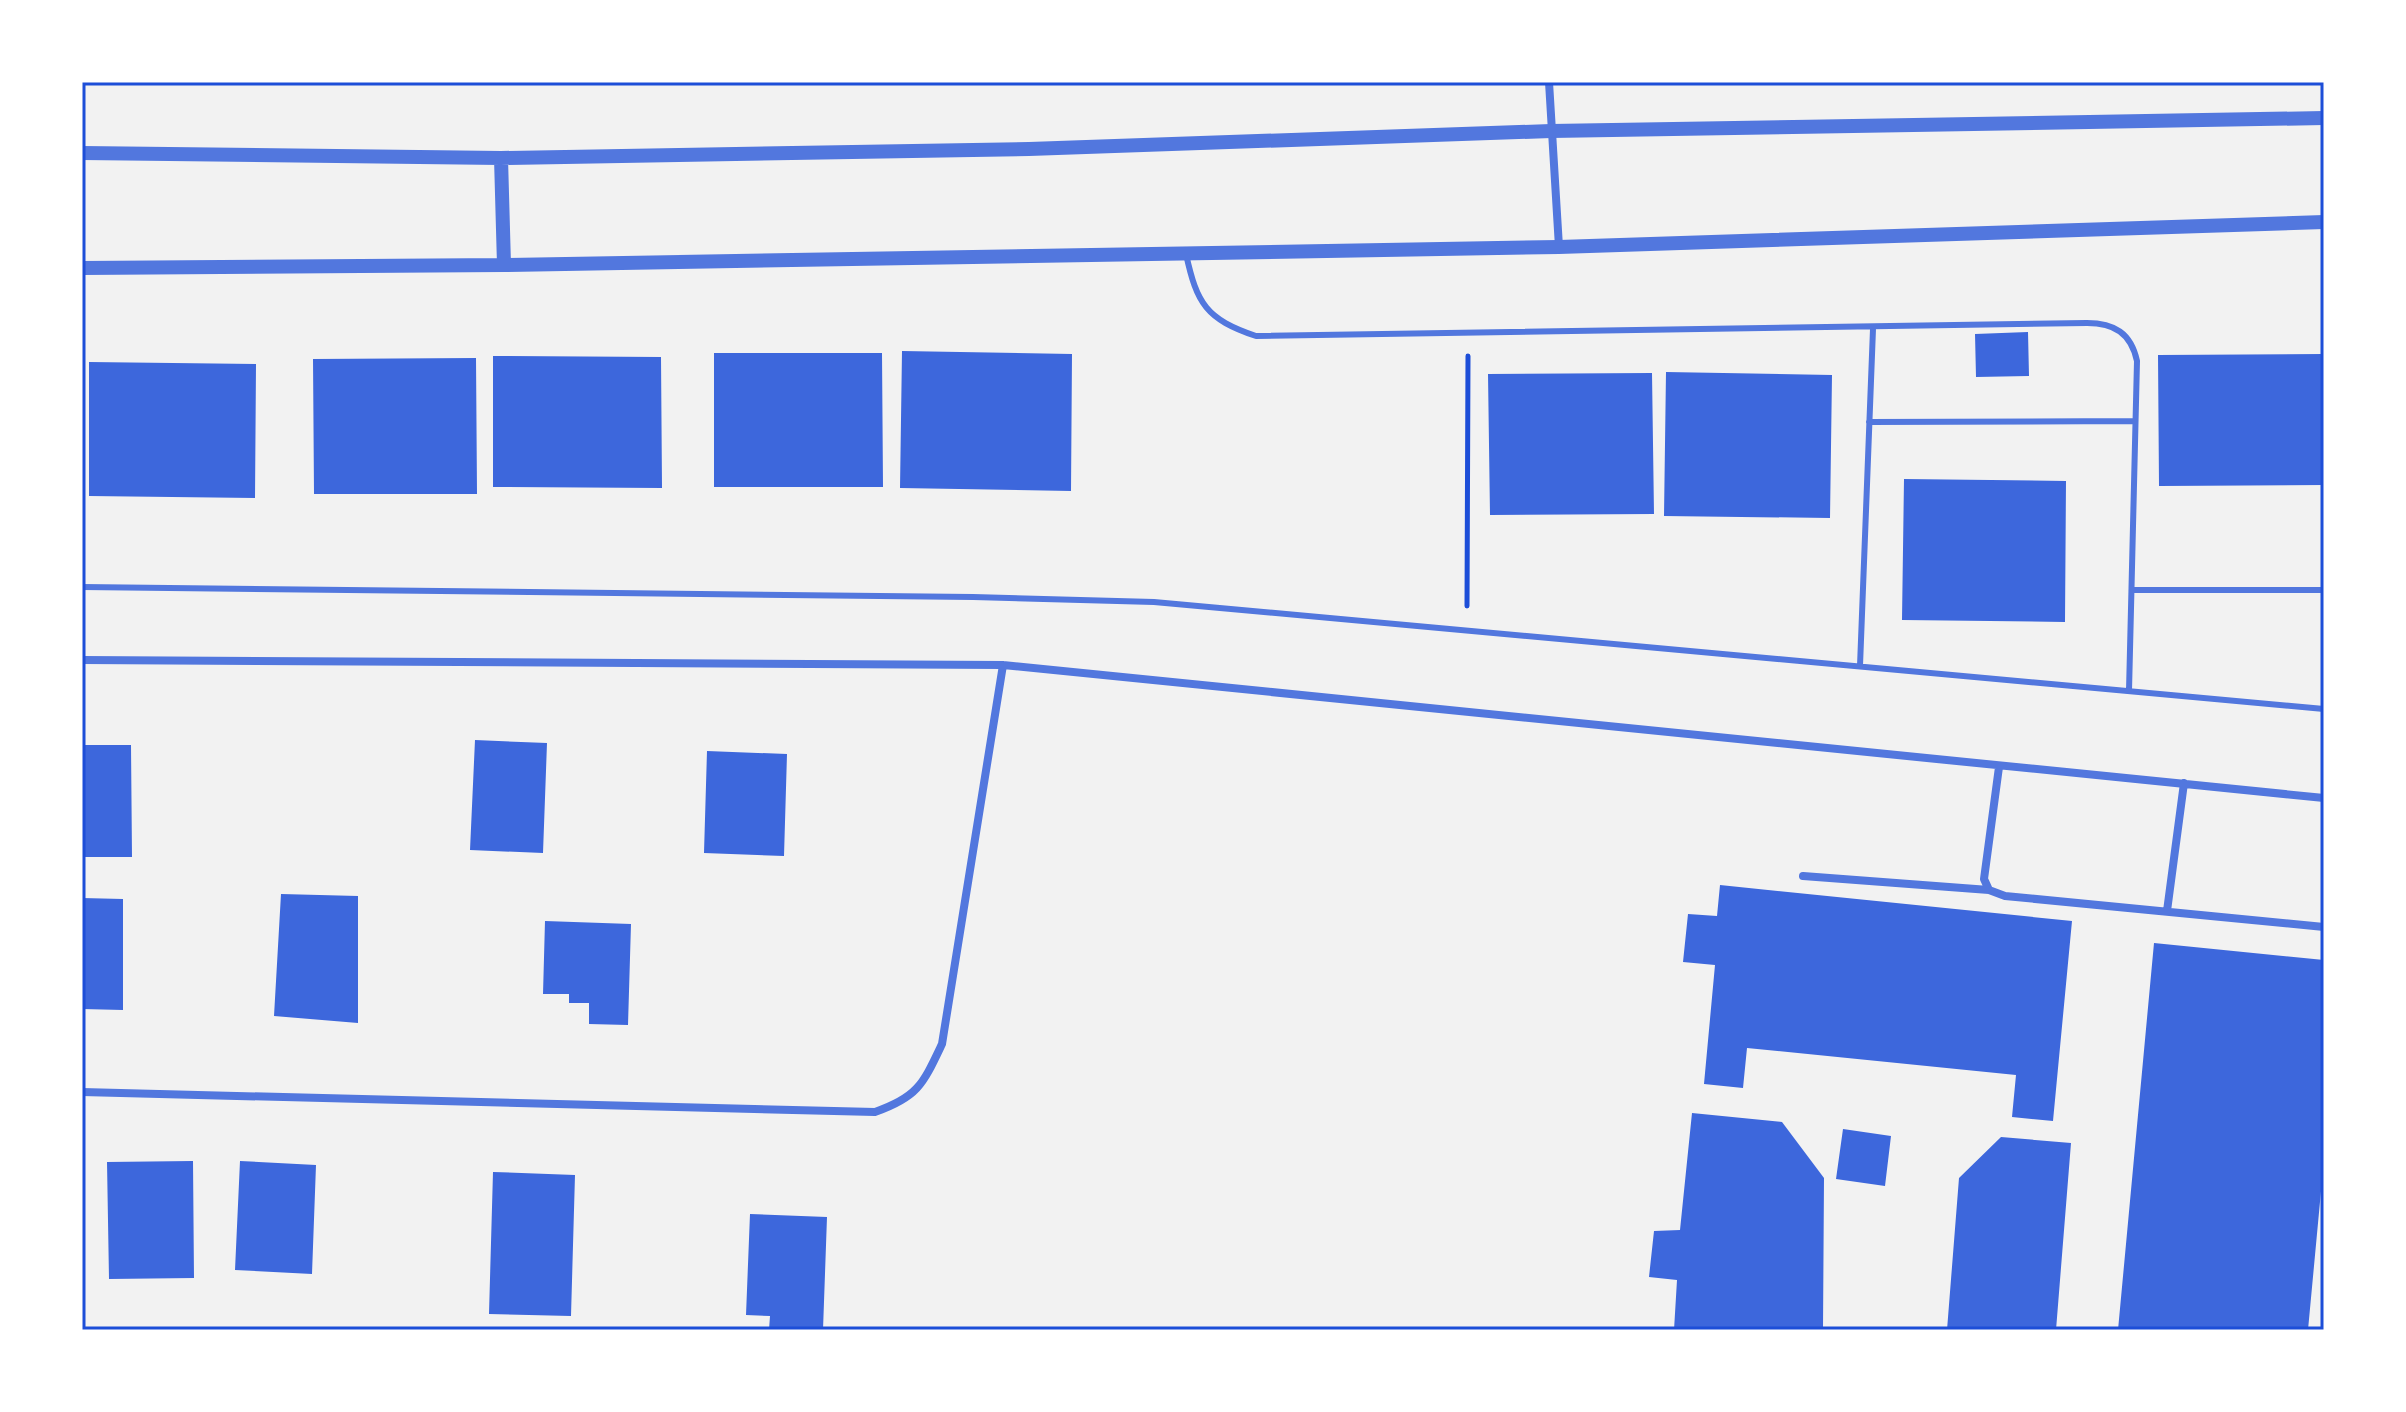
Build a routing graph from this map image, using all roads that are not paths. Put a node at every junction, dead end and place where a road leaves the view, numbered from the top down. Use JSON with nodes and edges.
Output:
{"nodes":[{"id":1,"x":1549,"y":82,"type":"edge"},
{"id":2,"x":2324,"y":118,"type":"edge"},
{"id":3,"x":1551,"y":131,"type":"junction"},
{"id":4,"x":82,"y":153,"type":"edge"},
{"id":5,"x":501,"y":158,"type":"junction"},
{"id":6,"x":2324,"y":222,"type":"edge"},
{"id":7,"x":1559,"y":247,"type":"junction"},
{"id":8,"x":1186,"y":254,"type":"junction"},
{"id":9,"x":504,"y":265,"type":"junction"},
{"id":10,"x":82,"y":268,"type":"edge"},
{"id":11,"x":1873,"y":329,"type":"junction"},
{"id":12,"x":2135,"y":421,"type":"junction"},
{"id":13,"x":1869,"y":422,"type":"junction"},
{"id":14,"x":82,"y":587,"type":"edge"},
{"id":15,"x":2132,"y":590,"type":"junction"},
{"id":16,"x":2324,"y":590,"type":"edge"},
{"id":17,"x":82,"y":660,"type":"edge"},
{"id":18,"x":1003,"y":665,"type":"junction"},
{"id":19,"x":1860,"y":666,"type":"junction"},
{"id":20,"x":2129,"y":691,"type":"junction"},
{"id":21,"x":2324,"y":709,"type":"edge"},
{"id":22,"x":1999,"y":767,"type":"junction"},
{"id":23,"x":2184,"y":783,"type":"junction"},
{"id":24,"x":2324,"y":798,"type":"edge"},
{"id":25,"x":1803,"y":876,"type":"dead end"},
{"id":26,"x":1989,"y":890,"type":"junction"},
{"id":27,"x":2167,"y":911,"type":"junction"},
{"id":28,"x":2324,"y":927,"type":"edge"},
{"id":29,"x":82,"y":1092,"type":"edge"}],
"edges":[{"from":1,"to":3,"type":"street"},
{"from":2,"to":3,"type":"street"},
{"from":3,"to":5,"type":"street"},
{"from":3,"to":7,"type":"street"},
{"from":4,"to":5,"type":"street"},
{"from":5,"to":9,"type":"street"},
{"from":6,"to":7,"type":"street"},
{"from":7,"to":8,"type":"street"},
{"from":8,"to":9,"type":"street"},
{"from":8,"to":11,"type":"lane"},
{"from":9,"to":10,"type":"street"},
{"from":11,"to":12,"type":"lane"},
{"from":11,"to":13,"type":"lane"},
{"from":12,"to":13,"type":"lane"},
{"from":12,"to":15,"type":"lane"},
{"from":13,"to":19,"type":"lane"},
{"from":14,"to":19,"type":"lane"},
{"from":15,"to":16,"type":"lane"},
{"from":15,"to":20,"type":"lane"},
{"from":17,"to":18,"type":"street"},
{"from":18,"to":22,"type":"street"},
{"from":18,"to":29,"type":"street"},
{"from":19,"to":20,"type":"lane"},
{"from":20,"to":21,"type":"lane"},
{"from":22,"to":23,"type":"street"},
{"from":22,"to":26,"type":"street"},
{"from":23,"to":24,"type":"street"},
{"from":23,"to":27,"type":"street"},
{"from":25,"to":26,"type":"street"},
{"from":26,"to":27,"type":"street"},
{"from":27,"to":28,"type":"street"}]}
